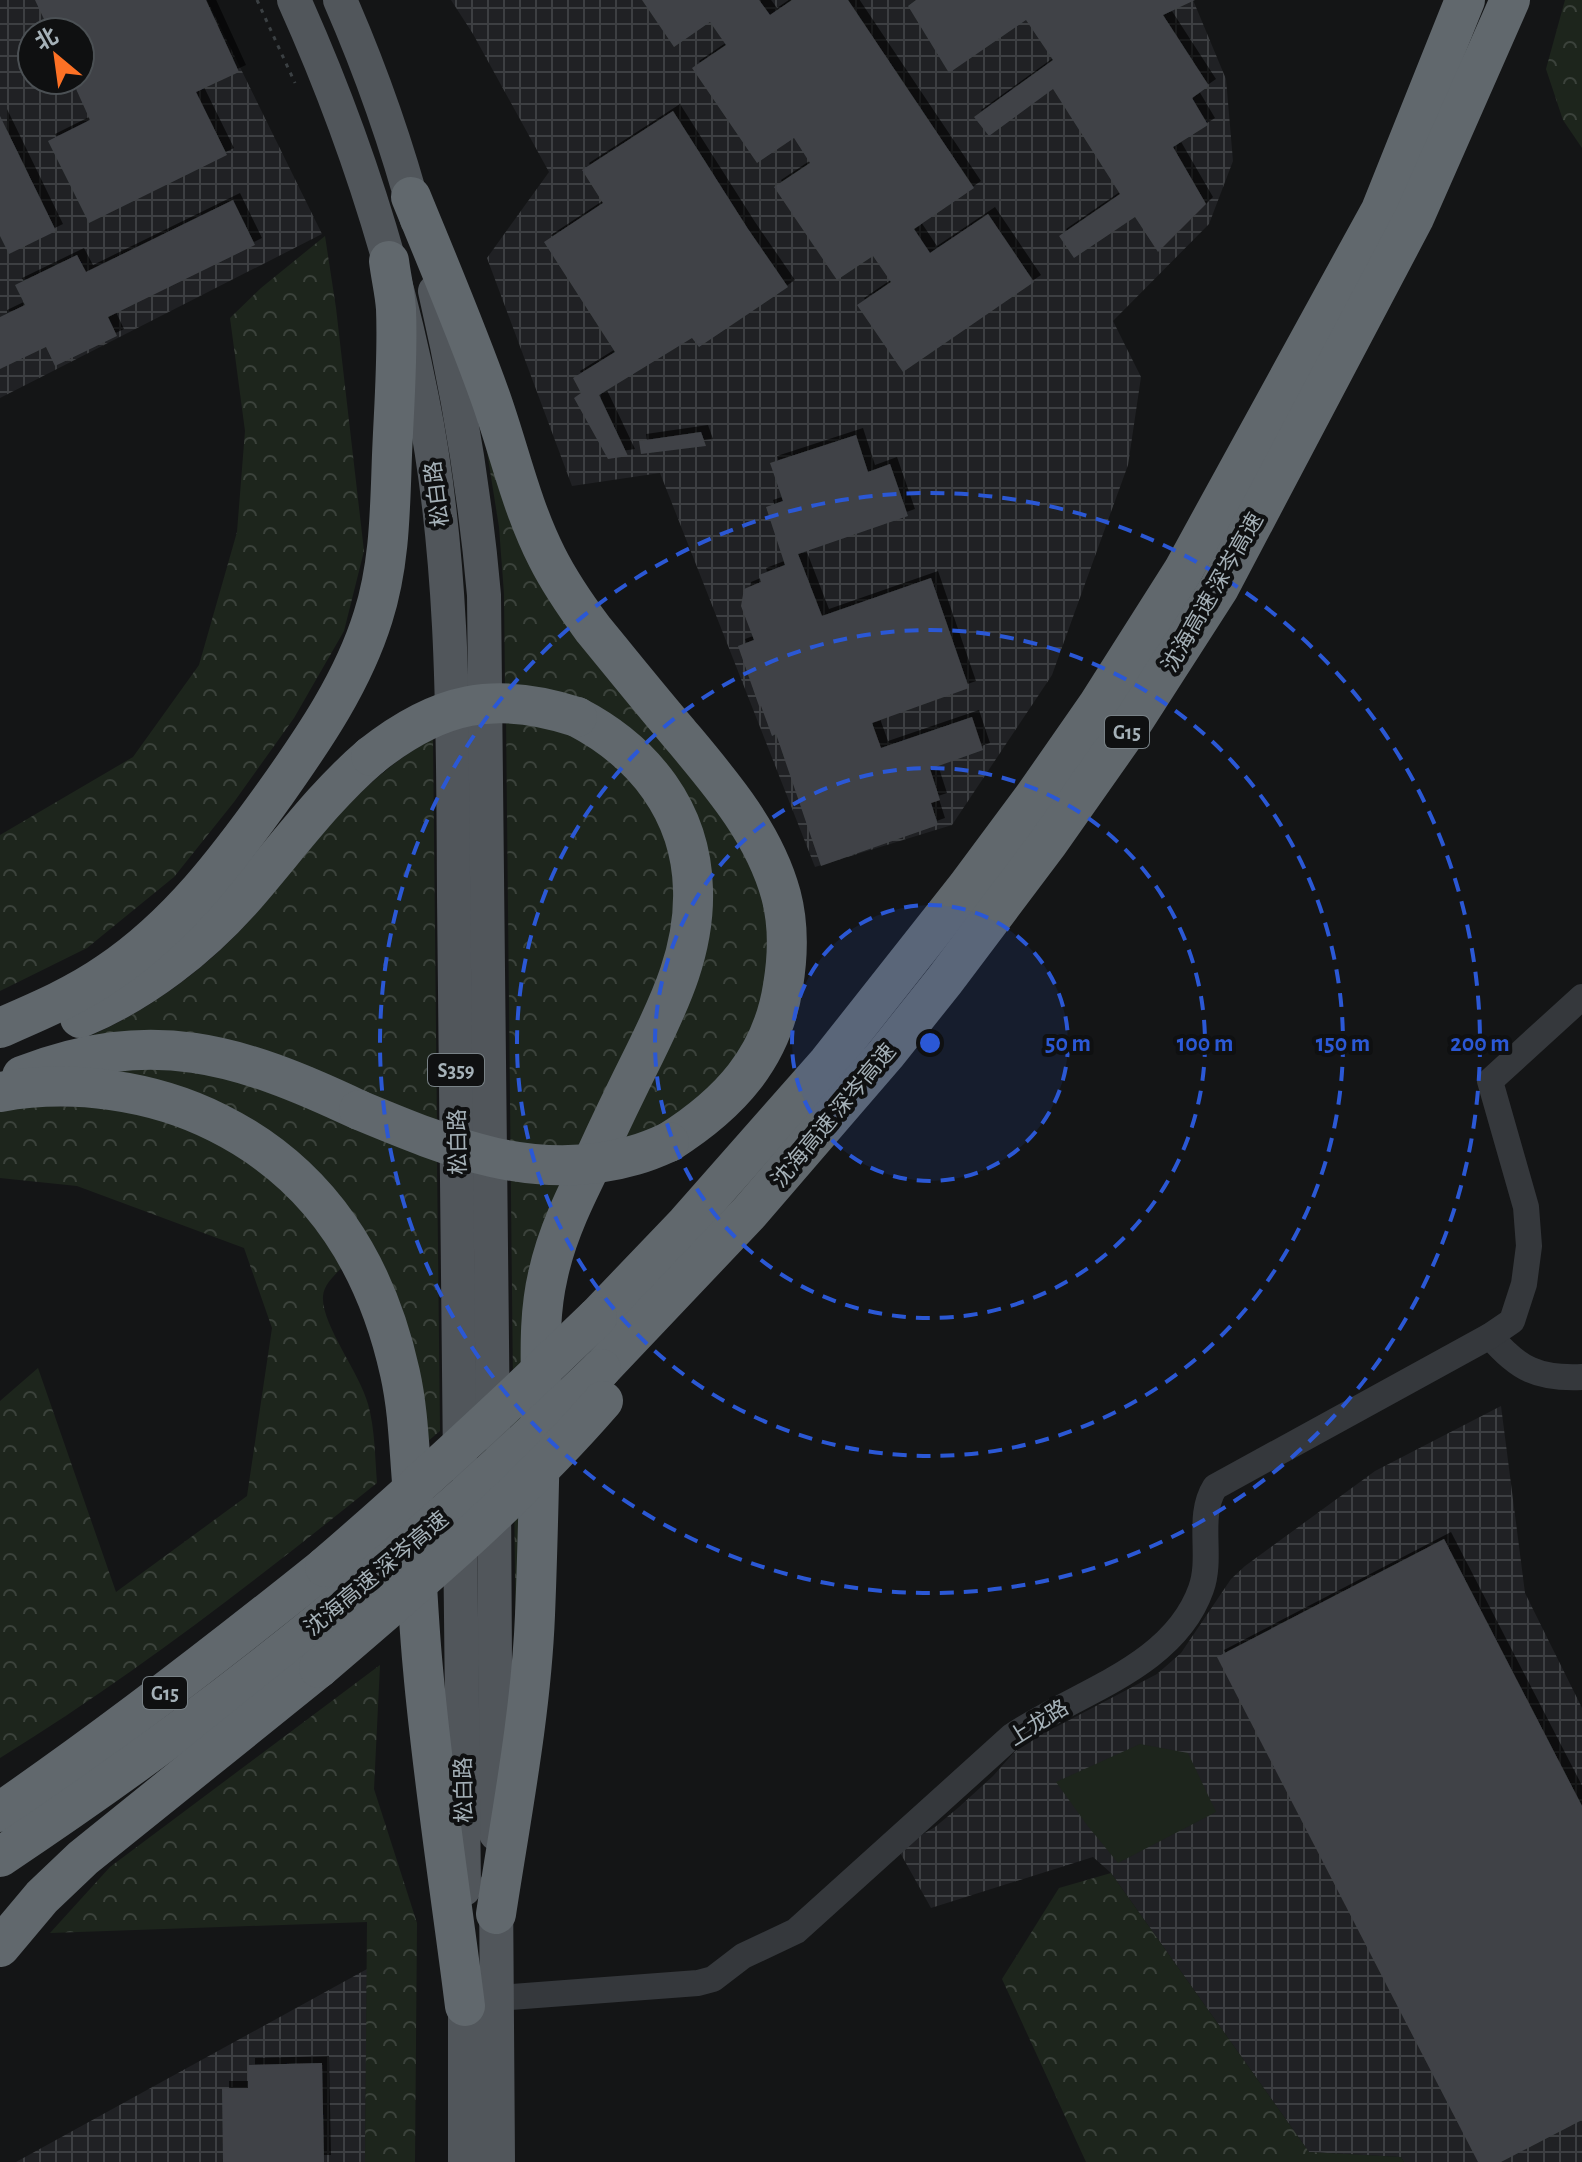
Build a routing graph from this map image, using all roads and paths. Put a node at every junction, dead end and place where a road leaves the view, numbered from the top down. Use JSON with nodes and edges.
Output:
{"nodes":[{"id":1,"x":257,"y":0,"type":"edge"},
{"id":2,"x":294,"y":0,"type":"edge"},
{"id":3,"x":340,"y":0,"type":"edge"},
{"id":4,"x":1465,"y":0,"type":"edge"},
{"id":5,"x":1510,"y":0,"type":"edge"},
{"id":6,"x":295,"y":83,"type":"dead end"},
{"id":7,"x":411,"y":197,"type":"junction"},
{"id":8,"x":389,"y":261,"type":"junction"},
{"id":9,"x":1582,"y":997,"type":"edge"},
{"id":10,"x":0,"y":1028,"type":"edge"},
{"id":11,"x":0,"y":1043,"type":"edge"},
{"id":12,"x":0,"y":1085,"type":"edge"},
{"id":13,"x":0,"y":1092,"type":"edge"},
{"id":14,"x":1490,"y":1336,"type":"junction"},
{"id":15,"x":1582,"y":1377,"type":"edge"},
{"id":16,"x":602,"y":1385,"type":"junction"},
{"id":17,"x":191,"y":1674,"type":"junction"},
{"id":18,"x":0,"y":1779,"type":"edge"},
{"id":19,"x":0,"y":1812,"type":"edge"},
{"id":20,"x":0,"y":1857,"type":"edge"},
{"id":21,"x":496,"y":1914,"type":"junction"},
{"id":22,"x":0,"y":1947,"type":"edge"},
{"id":23,"x":481,"y":2002,"type":"junction"},
{"id":24,"x":465,"y":2162,"type":"edge"},
{"id":25,"x":498,"y":2162,"type":"edge"}],
"edges":[{"from":1,"to":6,"type":"path"},
{"from":2,"to":8,"type":"main road","name":"松白路","number":"S359"},
{"from":3,"to":7,"type":"main road","name":"松白路","number":"S359"},
{"from":4,"to":17,"type":"highway","name":"沈海高速 深岑高速","number":"G15","bridge":true},
{"from":5,"to":16,"type":"highway","name":"沈海高速 深岑高速","number":"G15"},
{"from":7,"to":12,"type":"highway","bridge":true},
{"from":7,"to":21,"type":"main road","name":"松白路","number":"S359"},
{"from":8,"to":10,"type":"highway"},
{"from":8,"to":23,"type":"main road","name":"松白路","number":"S359"},
{"from":9,"to":14,"type":"street","name":"上龙路"},
{"from":11,"to":21,"type":"highway","bridge":true},
{"from":13,"to":23,"type":"highway"},
{"from":14,"to":15,"type":"street"},
{"from":14,"to":23,"type":"street","name":"上龙路"},
{"from":16,"to":20,"type":"highway","name":"沈海高速 深岑高速","number":"G15","bridge":true},
{"from":16,"to":22,"type":"highway","bridge":true},
{"from":17,"to":18,"type":"highway"},
{"from":17,"to":19,"type":"highway","name":"沈海高速 深岑高速","number":"G15"},
{"from":21,"to":23,"type":"main road","name":"松白路","number":"S359"},
{"from":23,"to":24,"type":"main road","name":"松白路","number":"S359"},
{"from":23,"to":25,"type":"main road","name":"松白路","number":"S359"}]}
